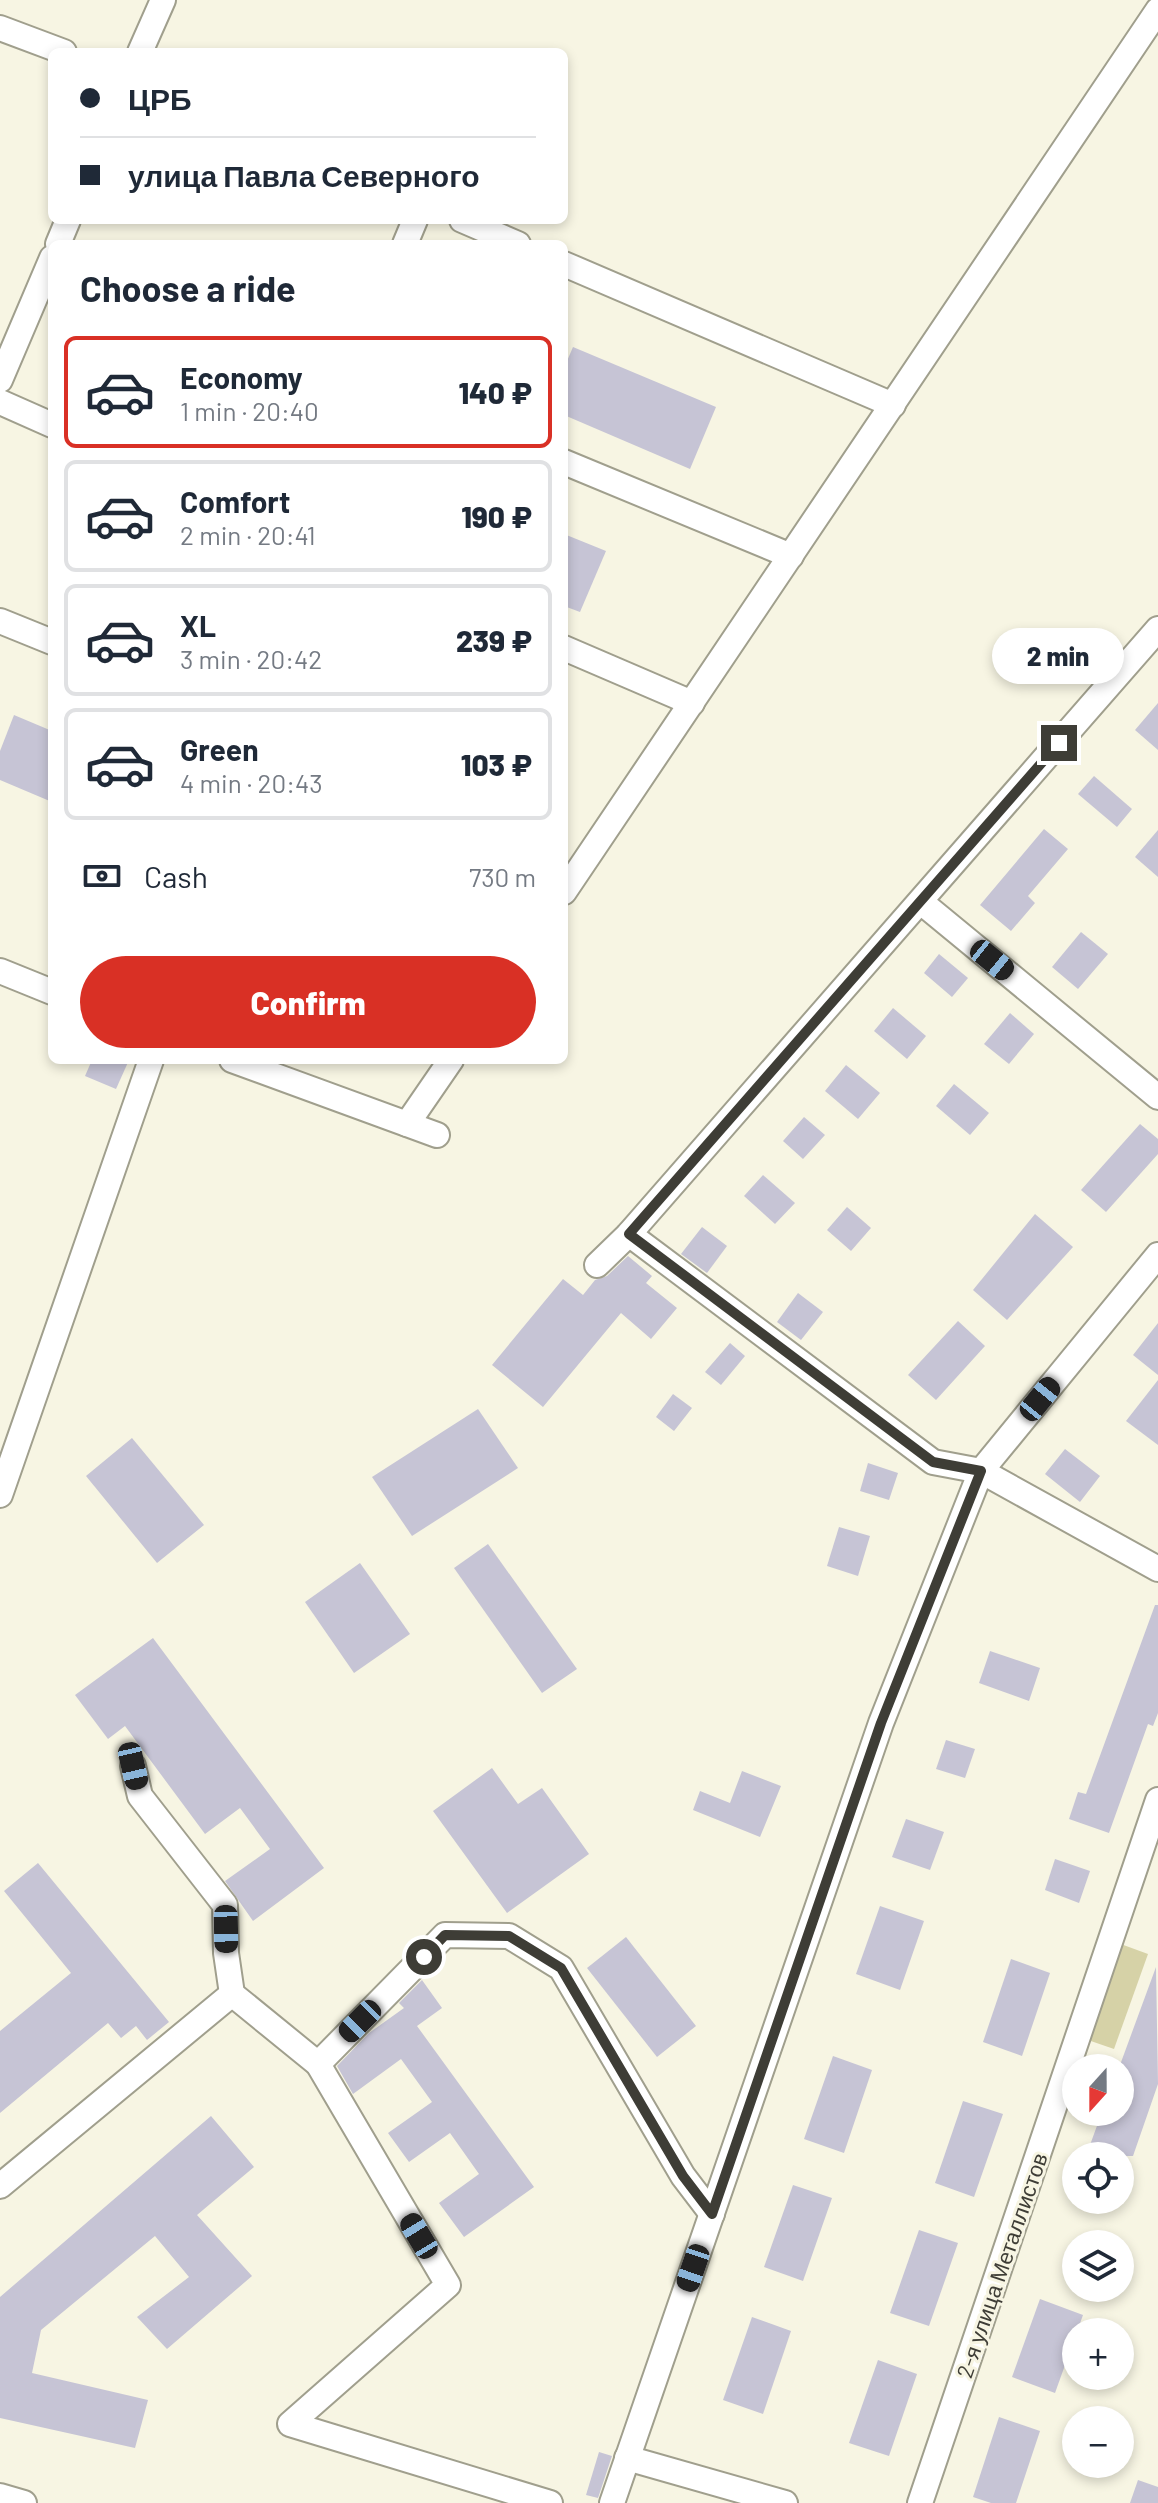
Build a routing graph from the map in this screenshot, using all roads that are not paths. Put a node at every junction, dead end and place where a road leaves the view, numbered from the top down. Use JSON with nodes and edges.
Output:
{"nodes":[{"id":1,"x":163,"y":0,"type":"edge"},
{"id":2,"x":1158,"y":10,"type":"edge"},
{"id":3,"x":0,"y":28,"type":"edge"},
{"id":4,"x":53,"y":48,"type":"edge"},
{"id":5,"x":142,"y":48,"type":"edge"},
{"id":6,"x":471,"y":224,"type":"edge"},
{"id":7,"x":509,"y":240,"type":"edge"},
{"id":8,"x":568,"y":266,"type":"edge"},
{"id":9,"x":48,"y":267,"type":"edge"},
{"id":10,"x":0,"y":380,"type":"edge"},
{"id":11,"x":0,"y":402,"type":"edge"},
{"id":12,"x":893,"y":405,"type":"junction"},
{"id":13,"x":48,"y":423,"type":"edge"},
{"id":14,"x":568,"y":464,"type":"edge"},
{"id":15,"x":791,"y":556,"type":"junction"},
{"id":16,"x":0,"y":621,"type":"edge"},
{"id":17,"x":1158,"y":629,"type":"edge"},
{"id":18,"x":48,"y":640,"type":"edge"},
{"id":19,"x":568,"y":650,"type":"edge"},
{"id":20,"x":692,"y":703,"type":"junction"},
{"id":21,"x":574,"y":860,"type":"edge"},
{"id":22,"x":568,"y":879,"type":"edge"},
{"id":23,"x":921,"y":902,"type":"junction"},
{"id":24,"x":0,"y":971,"type":"edge"},
{"id":25,"x":48,"y":990,"type":"edge"},
{"id":26,"x":150,"y":1064,"type":"edge"},
{"id":27,"x":243,"y":1064,"type":"edge"},
{"id":28,"x":448,"y":1064,"type":"edge"},
{"id":29,"x":1158,"y":1097,"type":"edge"},
{"id":30,"x":407,"y":1124,"type":"junction"},
{"id":31,"x":437,"y":1135,"type":"dead end"},
{"id":32,"x":629,"y":1234,"type":"junction"},
{"id":33,"x":1158,"y":1255,"type":"edge"},
{"id":34,"x":597,"y":1265,"type":"dead end"},
{"id":35,"x":981,"y":1471,"type":"junction"},
{"id":36,"x":0,"y":1495,"type":"edge"},
{"id":37,"x":1158,"y":1569,"type":"edge"},
{"id":38,"x":133,"y":1766,"type":"dead end"},
{"id":39,"x":1158,"y":1800,"type":"edge"},
{"id":40,"x":232,"y":1994,"type":"junction"},
{"id":41,"x":318,"y":2064,"type":"junction"},
{"id":42,"x":0,"y":2186,"type":"edge"},
{"id":43,"x":712,"y":2214,"type":"junction"},
{"id":44,"x":627,"y":2458,"type":"junction"},
{"id":45,"x":0,"y":2496,"type":"edge"},
{"id":46,"x":24,"y":2503,"type":"edge"},
{"id":47,"x":550,"y":2503,"type":"edge"},
{"id":48,"x":612,"y":2503,"type":"edge"},
{"id":49,"x":785,"y":2503,"type":"edge"},
{"id":50,"x":920,"y":2503,"type":"edge"}],
"edges":[{"from":1,"to":5,"type":"street"},
{"from":2,"to":12,"type":"street"},
{"from":3,"to":4,"type":"street"},
{"from":6,"to":7,"type":"street"},
{"from":8,"to":12,"type":"street"},
{"from":9,"to":10,"type":"street"},
{"from":11,"to":13,"type":"street"},
{"from":12,"to":15,"type":"street"},
{"from":14,"to":15,"type":"street"},
{"from":15,"to":20,"type":"street"},
{"from":16,"to":18,"type":"street"},
{"from":17,"to":23,"type":"street"},
{"from":19,"to":20,"type":"street"},
{"from":20,"to":21,"type":"street"},
{"from":21,"to":22,"type":"street"},
{"from":23,"to":29,"type":"street"},
{"from":23,"to":32,"type":"street"},
{"from":24,"to":25,"type":"street"},
{"from":26,"to":36,"type":"street"},
{"from":27,"to":30,"type":"street"},
{"from":28,"to":30,"type":"street"},
{"from":30,"to":31,"type":"street"},
{"from":32,"to":34,"type":"street"},
{"from":32,"to":35,"type":"street"},
{"from":33,"to":35,"type":"street"},
{"from":35,"to":37,"type":"street"},
{"from":35,"to":43,"type":"street"},
{"from":38,"to":40,"type":"street"},
{"from":39,"to":50,"type":"street","name":"2-я улица Металлистов"},
{"from":40,"to":41,"type":"street"},
{"from":40,"to":42,"type":"street"},
{"from":41,"to":43,"type":"street"},
{"from":41,"to":47,"type":"street"},
{"from":43,"to":44,"type":"street"},
{"from":44,"to":48,"type":"street"},
{"from":44,"to":49,"type":"street"},
{"from":45,"to":46,"type":"street"}]}
